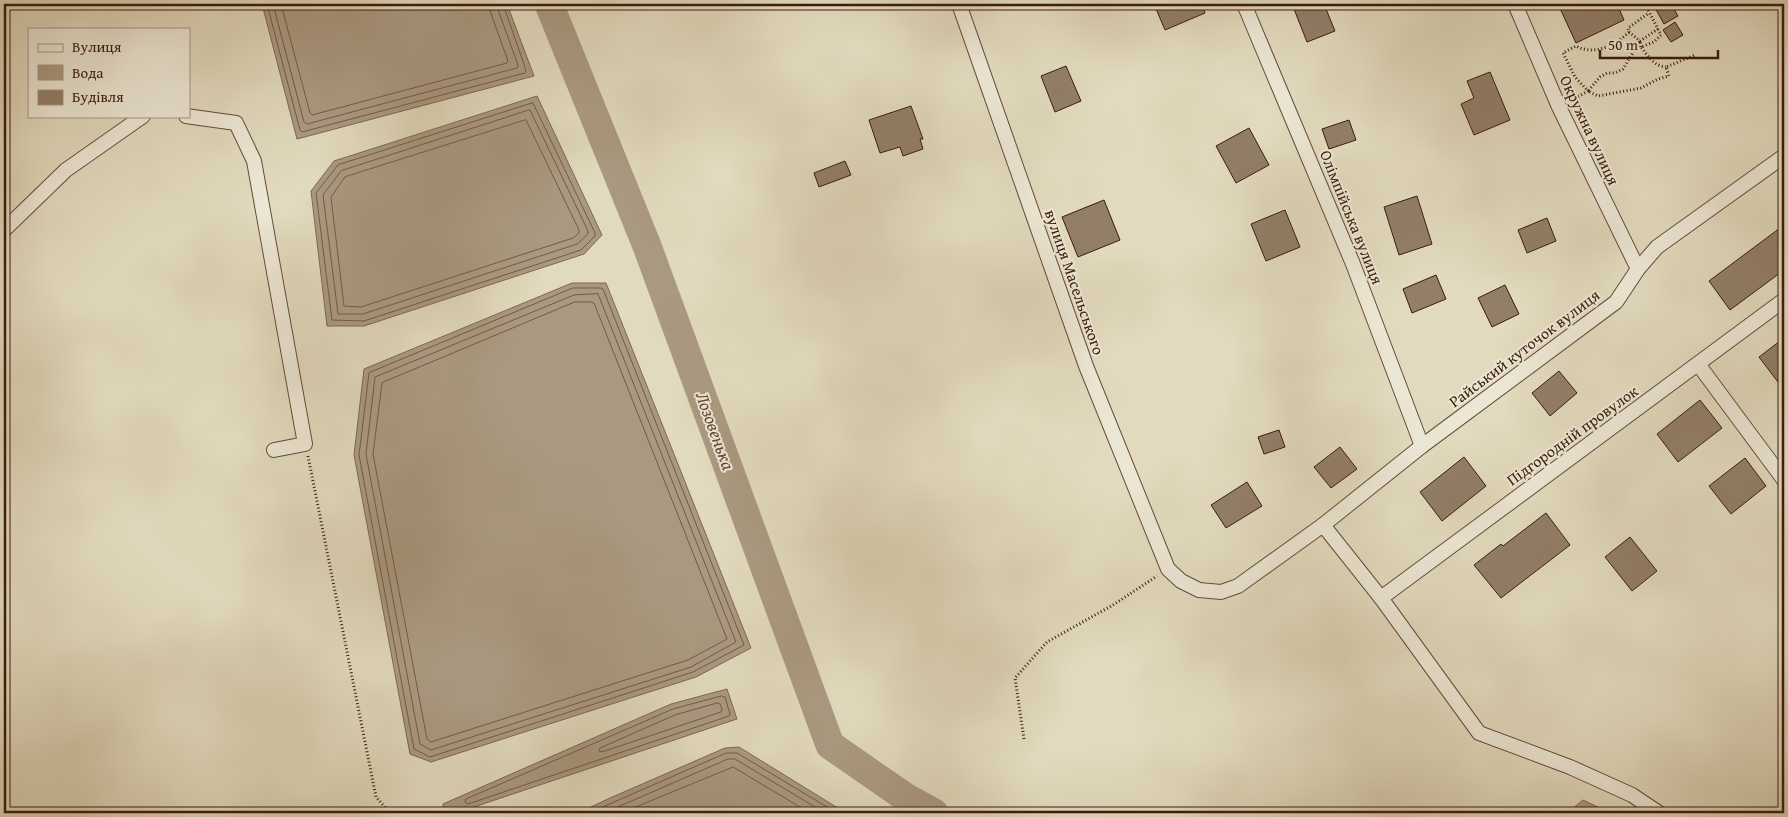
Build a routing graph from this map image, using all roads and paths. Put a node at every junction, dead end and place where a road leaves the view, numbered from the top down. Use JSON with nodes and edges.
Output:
{"nodes":[{"id":1,"x":959,"y":4,"type":"edge"},
{"id":2,"x":1244,"y":4,"type":"edge"},
{"id":3,"x":1515,"y":4,"type":"edge"},
{"id":4,"x":1645,"y":4,"type":"edge"},
{"id":5,"x":1649,"y":12,"type":"junction"},
{"id":6,"x":1658,"y":29,"type":"junction"},
{"id":7,"x":1629,"y":32,"type":"junction"},
{"id":8,"x":1640,"y":41,"type":"junction"},
{"id":9,"x":1641,"y":47,"type":"junction"},
{"id":10,"x":1695,"y":55,"type":"dead end"},
{"id":11,"x":1666,"y":67,"type":"junction"},
{"id":12,"x":1588,"y":91,"type":"junction"},
{"id":13,"x":1559,"y":106,"type":"junction"},
{"id":14,"x":190,"y":117,"type":"edge"},
{"id":15,"x":139,"y":118,"type":"edge"},
{"id":16,"x":1784,"y":156,"type":"edge"},
{"id":17,"x":4,"y":230,"type":"edge"},
{"id":18,"x":1638,"y":269,"type":"junction"},
{"id":19,"x":1784,"y":300,"type":"edge"},
{"id":20,"x":1698,"y":364,"type":"junction"},
{"id":21,"x":305,"y":444,"type":"junction"},
{"id":22,"x":1422,"y":446,"type":"junction"},
{"id":23,"x":274,"y":450,"type":"dead end"},
{"id":24,"x":1784,"y":480,"type":"edge"},
{"id":25,"x":1323,"y":525,"type":"junction"},
{"id":26,"x":1168,"y":569,"type":"junction"},
{"id":27,"x":1381,"y":598,"type":"junction"},
{"id":28,"x":1024,"y":739,"type":"dead end"},
{"id":29,"x":390,"y":813,"type":"edge"},
{"id":30,"x":1659,"y":813,"type":"edge"}],
"edges":[{"from":1,"to":26,"type":"street","name":"вулиця Масельського"},
{"from":2,"to":22,"type":"street","name":"Олімпійська вулиця"},
{"from":3,"to":13,"type":"street","name":"Окружна вулиця"},
{"from":4,"to":5,"type":"path"},
{"from":5,"to":6,"type":"path"},
{"from":5,"to":7,"type":"path"},
{"from":6,"to":8,"type":"path"},
{"from":6,"to":9,"type":"path"},
{"from":7,"to":8,"type":"path"},
{"from":7,"to":12,"type":"path"},
{"from":8,"to":9,"type":"path"},
{"from":8,"to":12,"type":"path"},
{"from":9,"to":11,"type":"path"},
{"from":10,"to":11,"type":"path"},
{"from":11,"to":12,"type":"path"},
{"from":12,"to":13,"type":"path"},
{"from":13,"to":18,"type":"street","name":"Окружна вулиця"},
{"from":14,"to":21,"type":"street"},
{"from":15,"to":17,"type":"street"},
{"from":16,"to":18,"type":"street","name":"Райський куточок вулиця"},
{"from":18,"to":22,"type":"street","name":"Райський куточок вулиця"},
{"from":19,"to":20,"type":"street","name":"Підгородній провулок"},
{"from":20,"to":24,"type":"street"},
{"from":20,"to":27,"type":"street","name":"Підгородній провулок"},
{"from":21,"to":23,"type":"street"},
{"from":21,"to":29,"type":"path"},
{"from":22,"to":25,"type":"street","name":"Райський куточок вулиця"},
{"from":25,"to":26,"type":"street","name":"Райський куточок вулиця"},
{"from":25,"to":27,"type":"street"},
{"from":26,"to":28,"type":"path"},
{"from":27,"to":30,"type":"street"}]}
